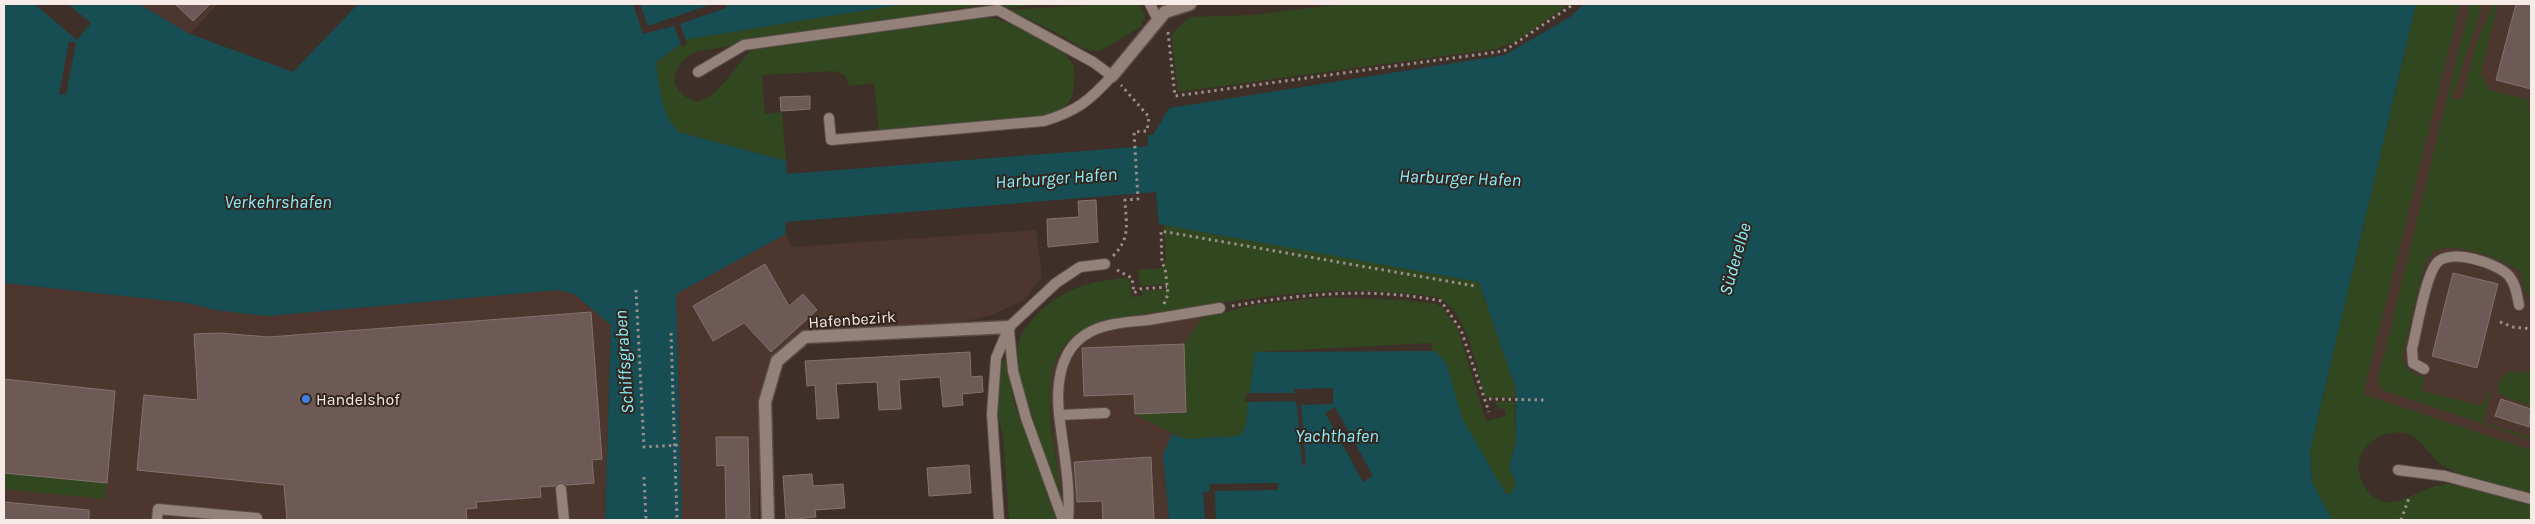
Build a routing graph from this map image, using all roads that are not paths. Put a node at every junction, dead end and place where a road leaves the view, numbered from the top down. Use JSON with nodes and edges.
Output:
{"nodes":[{"id":1,"x":1150,"y":4,"type":"edge"},
{"id":2,"x":1190,"y":4,"type":"edge"},
{"id":3,"x":1158,"y":20,"type":"junction"},
{"id":4,"x":698,"y":72,"type":"dead end"},
{"id":5,"x":1112,"y":76,"type":"junction"},
{"id":6,"x":829,"y":118,"type":"dead end"},
{"id":7,"x":1106,"y":264,"type":"road end"},
{"id":8,"x":2519,"y":305,"type":"dead end"},
{"id":9,"x":1220,"y":308,"type":"road end"},
{"id":10,"x":1009,"y":327,"type":"junction"},
{"id":11,"x":2424,"y":369,"type":"dead end"},
{"id":12,"x":1105,"y":413,"type":"dead end"},
{"id":13,"x":1059,"y":415,"type":"junction"},
{"id":14,"x":2398,"y":470,"type":"dead end"},
{"id":15,"x":562,"y":489,"type":"dead end"},
{"id":16,"x":2531,"y":499,"type":"edge"},
{"id":17,"x":158,"y":520,"type":"edge"},
{"id":18,"x":257,"y":520,"type":"edge"},
{"id":19,"x":564,"y":520,"type":"edge"},
{"id":20,"x":768,"y":520,"type":"edge"},
{"id":21,"x":1000,"y":520,"type":"edge"},
{"id":22,"x":1063,"y":520,"type":"edge"},
{"id":23,"x":1068,"y":520,"type":"edge"}],
"edges":[{"from":1,"to":3,"type":"lane"},
{"from":2,"to":3,"type":"street"},
{"from":3,"to":5,"type":"street"},
{"from":4,"to":5,"type":"lane"},
{"from":5,"to":6,"type":"lane"},
{"from":7,"to":10,"type":"lane"},
{"from":8,"to":11,"type":"lane"},
{"from":9,"to":13,"type":"lane"},
{"from":10,"to":20,"type":"street","name":"Hafenbezirk"},
{"from":10,"to":21,"type":"lane"},
{"from":10,"to":22,"type":"lane"},
{"from":12,"to":13,"type":"lane"},
{"from":13,"to":23,"type":"lane"},
{"from":14,"to":16,"type":"lane"},
{"from":15,"to":19,"type":"lane"},
{"from":17,"to":18,"type":"lane"}]}
